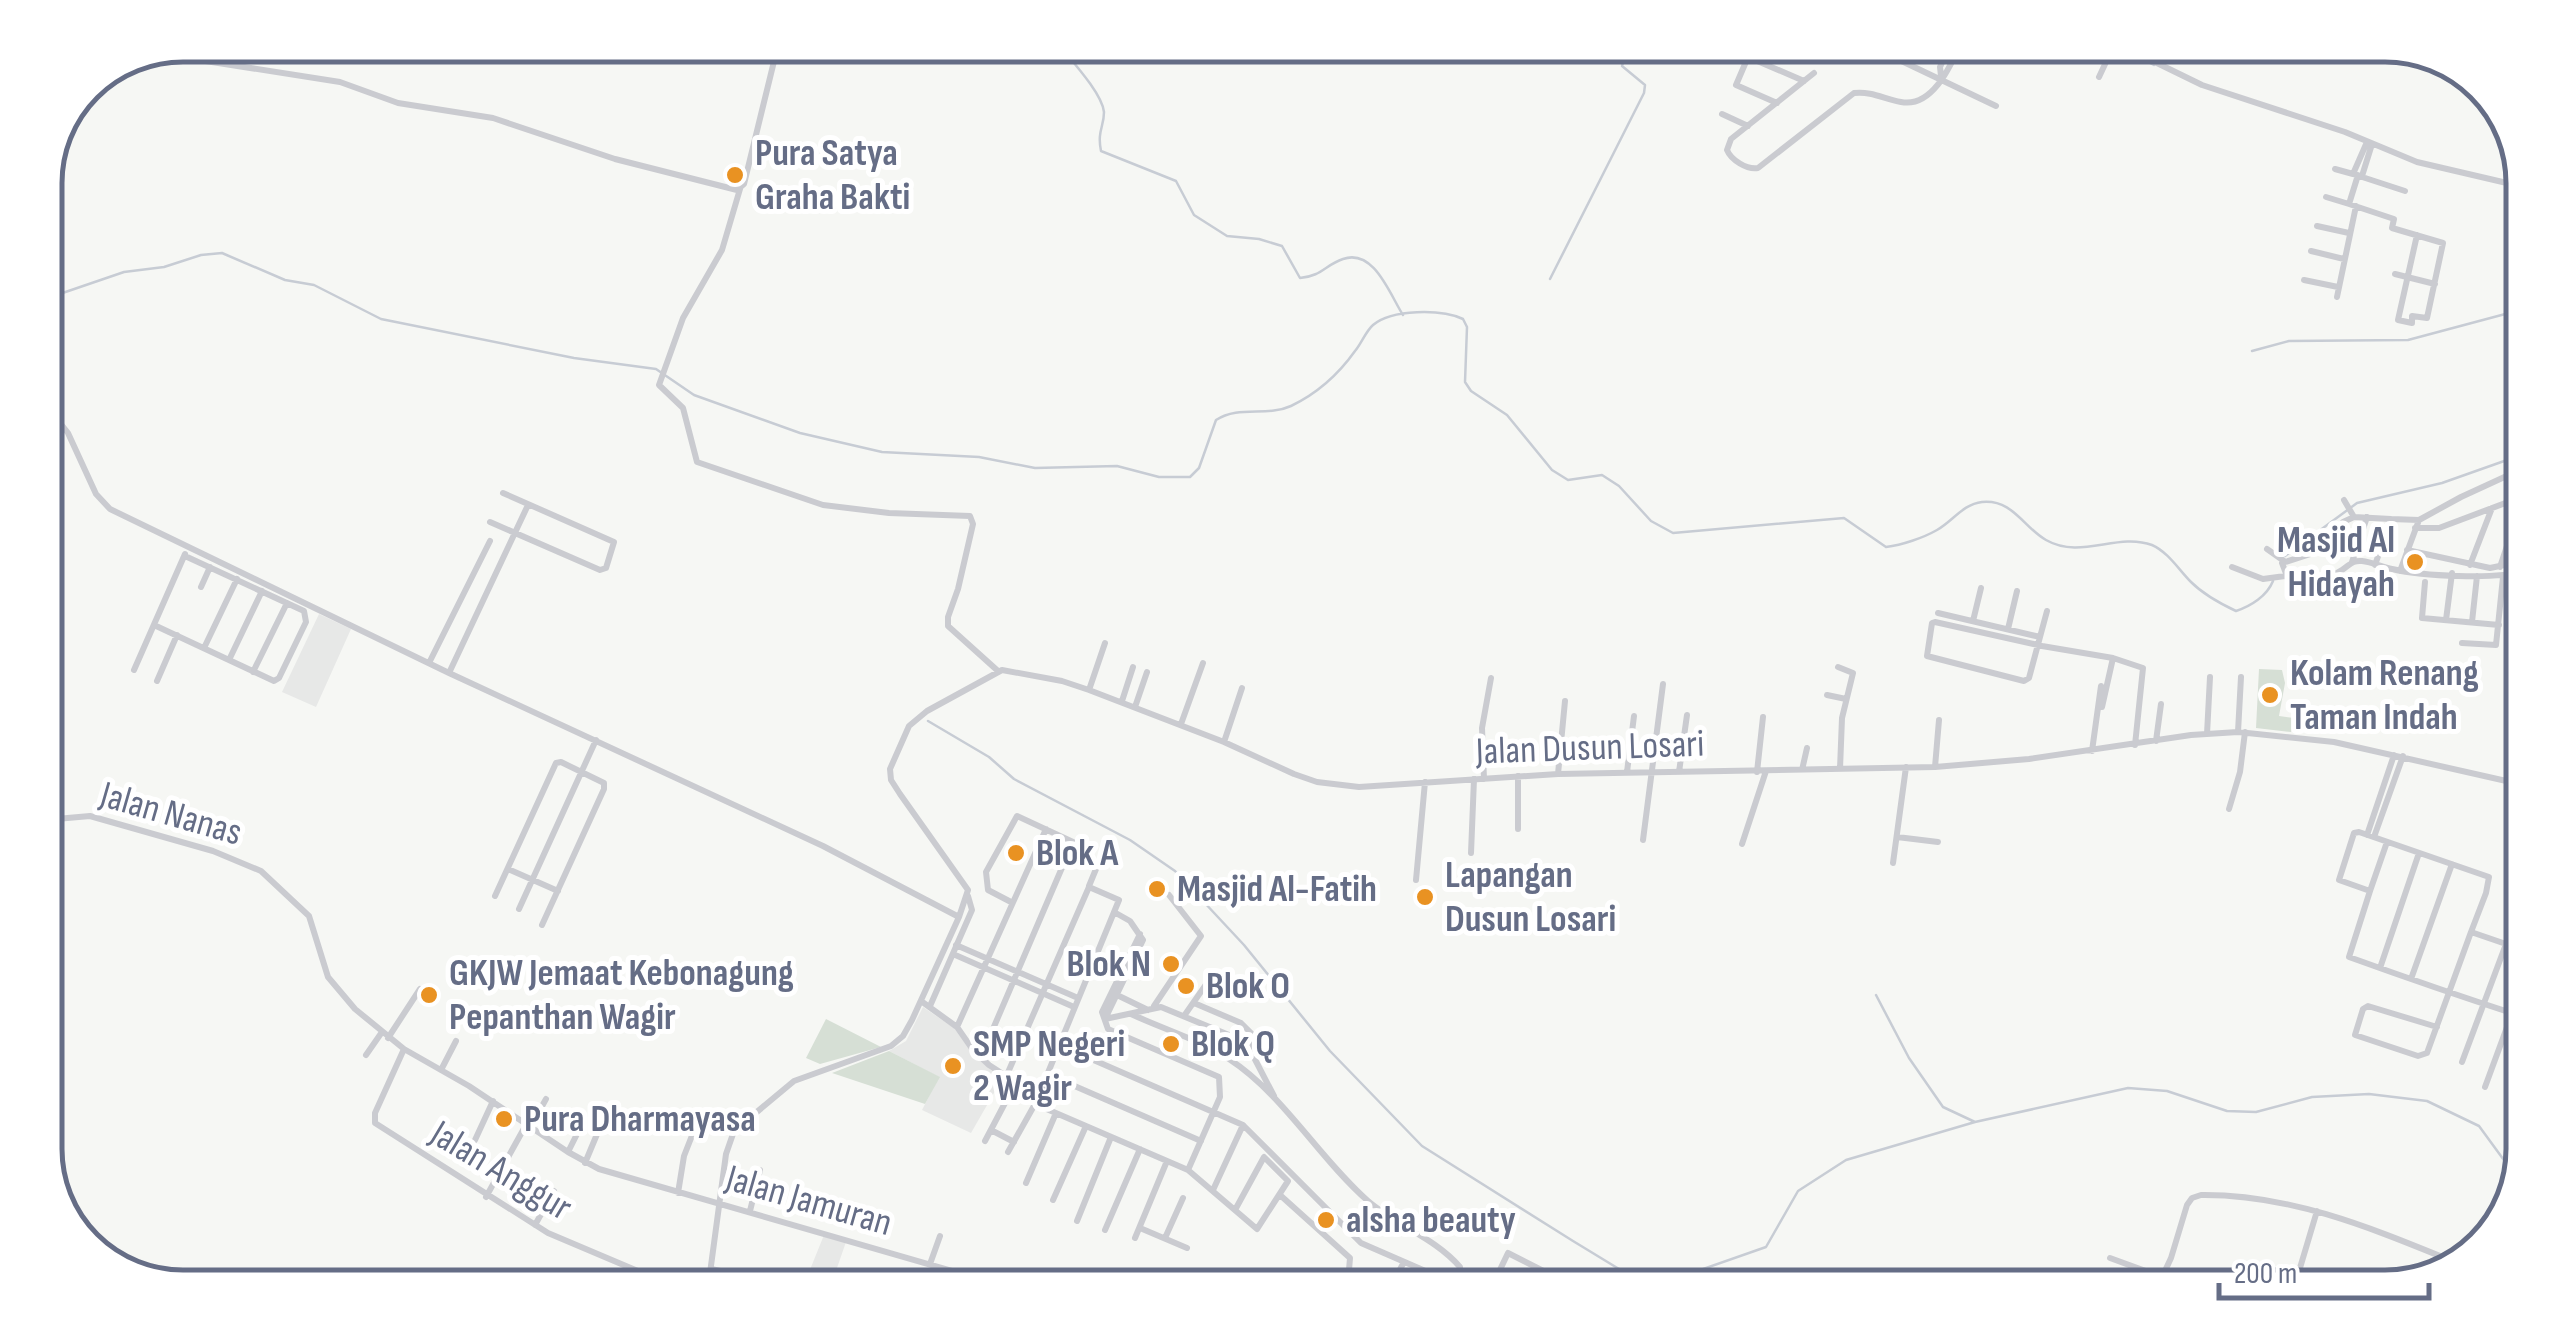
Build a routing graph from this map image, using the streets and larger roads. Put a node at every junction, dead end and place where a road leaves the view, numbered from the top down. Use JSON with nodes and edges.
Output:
{"nodes":[{"id":1,"x":212,"y":62,"type":"edge"},
{"id":2,"x":773,"y":62,"type":"edge"},
{"id":3,"x":1746,"y":62,"type":"edge"},
{"id":4,"x":1760,"y":62,"type":"edge"},
{"id":5,"x":1905,"y":62,"type":"edge"},
{"id":6,"x":1943,"y":62,"type":"edge"},
{"id":7,"x":1952,"y":62,"type":"edge"},
{"id":8,"x":2107,"y":62,"type":"edge"},
{"id":9,"x":2153,"y":62,"type":"edge"},
{"id":10,"x":1814,"y":72,"type":"dead end"},
{"id":11,"x":2099,"y":77,"type":"dead end"},
{"id":12,"x":1941,"y":78,"type":"junction"},
{"id":13,"x":1804,"y":80,"type":"junction"},
{"id":14,"x":1777,"y":104,"type":"junction"},
{"id":15,"x":1996,"y":106,"type":"dead end"},
{"id":16,"x":1722,"y":114,"type":"dead end"},
{"id":17,"x":1748,"y":126,"type":"junction"},
{"id":18,"x":2370,"y":143,"type":"junction"},
{"id":19,"x":2335,"y":168,"type":"dead end"},
{"id":20,"x":2358,"y":175,"type":"junction"},
{"id":21,"x":2506,"y":183,"type":"edge"},
{"id":22,"x":740,"y":190,"type":"junction"},
{"id":23,"x":2405,"y":192,"type":"dead end"},
{"id":24,"x":2326,"y":197,"type":"dead end"},
{"id":25,"x":2352,"y":205,"type":"junction"},
{"id":26,"x":2317,"y":226,"type":"dead end"},
{"id":27,"x":2349,"y":233,"type":"junction"},
{"id":28,"x":2417,"y":235,"type":"junction"},
{"id":29,"x":2310,"y":251,"type":"dead end"},
{"id":30,"x":2344,"y":259,"type":"junction"},
{"id":31,"x":2395,"y":274,"type":"dead end"},
{"id":32,"x":2408,"y":277,"type":"junction"},
{"id":33,"x":2304,"y":280,"type":"dead end"},
{"id":34,"x":2434,"y":284,"type":"junction"},
{"id":35,"x":2338,"y":287,"type":"junction"},
{"id":36,"x":2337,"y":297,"type":"dead end"},
{"id":37,"x":63,"y":427,"type":"edge"},
{"id":38,"x":2506,"y":476,"type":"edge"},
{"id":39,"x":502,"y":493,"type":"dead end"},
{"id":40,"x":2345,"y":501,"type":"dead end"},
{"id":41,"x":2506,"y":502,"type":"edge"},
{"id":42,"x":528,"y":504,"type":"junction"},
{"id":43,"x":2492,"y":507,"type":"junction"},
{"id":44,"x":2353,"y":515,"type":"junction"},
{"id":45,"x":2368,"y":517,"type":"junction"},
{"id":46,"x":2391,"y":519,"type":"junction"},
{"id":47,"x":490,"y":522,"type":"dead end"},
{"id":48,"x":2417,"y":524,"type":"junction"},
{"id":49,"x":515,"y":533,"type":"junction"},
{"id":50,"x":490,"y":541,"type":"dead end"},
{"id":51,"x":2506,"y":548,"type":"edge"},
{"id":52,"x":2267,"y":550,"type":"dead end"},
{"id":53,"x":2407,"y":550,"type":"junction"},
{"id":54,"x":186,"y":552,"type":"junction"},
{"id":55,"x":2282,"y":559,"type":"junction"},
{"id":56,"x":2352,"y":562,"type":"junction"},
{"id":57,"x":2506,"y":564,"type":"edge"},
{"id":58,"x":2374,"y":565,"type":"junction"},
{"id":59,"x":2470,"y":566,"type":"junction"},
{"id":60,"x":2500,"y":566,"type":"junction"},
{"id":61,"x":210,"y":567,"type":"junction"},
{"id":62,"x":2232,"y":567,"type":"dead end"},
{"id":63,"x":2400,"y":571,"type":"junction"},
{"id":64,"x":2452,"y":573,"type":"junction"},
{"id":65,"x":2285,"y":576,"type":"junction"},
{"id":66,"x":2477,"y":576,"type":"junction"},
{"id":67,"x":2504,"y":577,"type":"joint"},
{"id":68,"x":236,"y":579,"type":"junction"},
{"id":69,"x":2425,"y":582,"type":"dead end"},
{"id":70,"x":201,"y":587,"type":"dead end"},
{"id":71,"x":1981,"y":588,"type":"dead end"},
{"id":72,"x":2017,"y":590,"type":"dead end"},
{"id":73,"x":262,"y":591,"type":"junction"},
{"id":74,"x":287,"y":603,"type":"junction"},
{"id":75,"x":2048,"y":611,"type":"dead end"},
{"id":76,"x":1938,"y":612,"type":"dead end"},
{"id":77,"x":2446,"y":620,"type":"junction"},
{"id":78,"x":1973,"y":621,"type":"junction"},
{"id":79,"x":2472,"y":622,"type":"junction"},
{"id":80,"x":154,"y":625,"type":"junction"},
{"id":81,"x":2499,"y":625,"type":"junction"},
{"id":82,"x":2008,"y":629,"type":"junction"},
{"id":83,"x":177,"y":635,"type":"junction"},
{"id":84,"x":2039,"y":641,"type":"junction"},
{"id":85,"x":1106,"y":642,"type":"dead end"},
{"id":86,"x":2462,"y":643,"type":"dead end"},
{"id":87,"x":204,"y":648,"type":"junction"},
{"id":88,"x":2112,"y":658,"type":"junction"},
{"id":89,"x":229,"y":660,"type":"junction"},
{"id":90,"x":1203,"y":662,"type":"dead end"},
{"id":91,"x":429,"y":663,"type":"junction"},
{"id":92,"x":1133,"y":667,"type":"dead end"},
{"id":93,"x":1838,"y":668,"type":"dead end"},
{"id":94,"x":134,"y":670,"type":"dead end"},
{"id":95,"x":998,"y":671,"type":"junction"},
{"id":96,"x":253,"y":672,"type":"junction"},
{"id":97,"x":1147,"y":672,"type":"dead end"},
{"id":98,"x":449,"y":673,"type":"junction"},
{"id":99,"x":2210,"y":676,"type":"dead end"},
{"id":100,"x":2241,"y":677,"type":"dead end"},
{"id":101,"x":1491,"y":678,"type":"dead end"},
{"id":102,"x":157,"y":681,"type":"dead end"},
{"id":103,"x":1664,"y":684,"type":"dead end"},
{"id":104,"x":2102,"y":686,"type":"dead end"},
{"id":105,"x":1242,"y":688,"type":"dead end"},
{"id":106,"x":1089,"y":690,"type":"junction"},
{"id":107,"x":1827,"y":696,"type":"dead end"},
{"id":108,"x":1846,"y":700,"type":"junction"},
{"id":109,"x":1122,"y":701,"type":"junction"},
{"id":110,"x":1565,"y":701,"type":"dead end"},
{"id":111,"x":2161,"y":704,"type":"dead end"},
{"id":112,"x":1135,"y":707,"type":"junction"},
{"id":113,"x":2102,"y":708,"type":"dead end"},
{"id":114,"x":1687,"y":715,"type":"dead end"},
{"id":115,"x":1634,"y":716,"type":"dead end"},
{"id":116,"x":1763,"y":718,"type":"dead end"},
{"id":117,"x":1939,"y":720,"type":"dead end"},
{"id":118,"x":1181,"y":724,"type":"junction"},
{"id":119,"x":2242,"y":732,"type":"junction"},
{"id":120,"x":2207,"y":734,"type":"junction"},
{"id":121,"x":596,"y":740,"type":"junction"},
{"id":122,"x":2156,"y":741,"type":"junction"},
{"id":123,"x":1224,"y":742,"type":"junction"},
{"id":124,"x":2135,"y":745,"type":"junction"},
{"id":125,"x":1806,"y":748,"type":"dead end"},
{"id":126,"x":2092,"y":751,"type":"junction"},
{"id":127,"x":2399,"y":756,"type":"junction"},
{"id":128,"x":1935,"y":766,"type":"junction"},
{"id":129,"x":1906,"y":767,"type":"junction"},
{"id":130,"x":1840,"y":769,"type":"junction"},
{"id":131,"x":1802,"y":770,"type":"junction"},
{"id":132,"x":581,"y":771,"type":"junction"},
{"id":133,"x":1762,"y":771,"type":"junction"},
{"id":134,"x":1627,"y":772,"type":"junction"},
{"id":135,"x":1650,"y":772,"type":"junction"},
{"id":136,"x":1679,"y":772,"type":"junction"},
{"id":137,"x":1558,"y":774,"type":"junction"},
{"id":138,"x":1518,"y":776,"type":"junction"},
{"id":139,"x":1474,"y":779,"type":"junction"},
{"id":140,"x":1484,"y":779,"type":"junction"},
{"id":141,"x":2506,"y":781,"type":"edge"},
{"id":142,"x":1425,"y":782,"type":"junction"},
{"id":143,"x":2230,"y":809,"type":"dead end"},
{"id":144,"x":63,"y":818,"type":"edge"},
{"id":145,"x":1046,"y":829,"type":"junction"},
{"id":146,"x":1518,"y":829,"type":"dead end"},
{"id":147,"x":2370,"y":836,"type":"junction"},
{"id":148,"x":1897,"y":837,"type":"junction"},
{"id":149,"x":1643,"y":840,"type":"dead end"},
{"id":150,"x":1938,"y":842,"type":"dead end"},
{"id":151,"x":2387,"y":842,"type":"junction"},
{"id":152,"x":1742,"y":844,"type":"dead end"},
{"id":153,"x":1472,"y":853,"type":"dead end"},
{"id":154,"x":2419,"y":853,"type":"junction"},
{"id":155,"x":1894,"y":863,"type":"dead end"},
{"id":156,"x":2452,"y":864,"type":"junction"},
{"id":157,"x":508,"y":869,"type":"junction"},
{"id":158,"x":1096,"y":869,"type":"dead end"},
{"id":159,"x":533,"y":880,"type":"junction"},
{"id":160,"x":1416,"y":880,"type":"dead end"},
{"id":161,"x":1089,"y":887,"type":"junction"},
{"id":162,"x":2370,"y":890,"type":"junction"},
{"id":163,"x":558,"y":891,"type":"junction"},
{"id":164,"x":1169,"y":895,"type":"dead end"},
{"id":165,"x":495,"y":896,"type":"dead end"},
{"id":166,"x":968,"y":896,"type":"junction"},
{"id":167,"x":1011,"y":902,"type":"junction"},
{"id":168,"x":519,"y":909,"type":"dead end"},
{"id":169,"x":1114,"y":912,"type":"junction"},
{"id":170,"x":959,"y":917,"type":"junction"},
{"id":171,"x":542,"y":924,"type":"dead end"},
{"id":172,"x":2471,"y":932,"type":"junction"},
{"id":173,"x":1140,"y":934,"type":"junction"},
{"id":174,"x":2506,"y":944,"type":"joint"},
{"id":175,"x":956,"y":946,"type":"junction"},
{"id":176,"x":952,"y":954,"type":"junction"},
{"id":177,"x":986,"y":958,"type":"junction"},
{"id":178,"x":982,"y":968,"type":"junction"},
{"id":179,"x":2380,"y":968,"type":"junction"},
{"id":180,"x":1018,"y":972,"type":"junction"},
{"id":181,"x":1214,"y":973,"type":"dead end"},
{"id":182,"x":2412,"y":980,"type":"junction"},
{"id":183,"x":1014,"y":981,"type":"junction"},
{"id":184,"x":1047,"y":984,"type":"junction"},
{"id":185,"x":420,"y":988,"type":"dead end"},
{"id":186,"x":1043,"y":993,"type":"junction"},
{"id":187,"x":2450,"y":993,"type":"junction"},
{"id":188,"x":1117,"y":995,"type":"junction"},
{"id":189,"x":1078,"y":998,"type":"junction"},
{"id":190,"x":920,"y":1001,"type":"junction"},
{"id":191,"x":1194,"y":1002,"type":"junction"},
{"id":192,"x":1135,"y":1004,"type":"junction"},
{"id":193,"x":2483,"y":1004,"type":"junction"},
{"id":194,"x":930,"y":1006,"type":"junction"},
{"id":195,"x":1074,"y":1007,"type":"junction"},
{"id":196,"x":1151,"y":1008,"type":"junction"},
{"id":197,"x":2506,"y":1011,"type":"edge"},
{"id":198,"x":1132,"y":1014,"type":"junction"},
{"id":199,"x":1184,"y":1016,"type":"junction"},
{"id":200,"x":1105,"y":1020,"type":"junction"},
{"id":201,"x":2437,"y":1026,"type":"junction"},
{"id":202,"x":957,"y":1027,"type":"junction"},
{"id":203,"x":2506,"y":1027,"type":"edge"},
{"id":204,"x":385,"y":1035,"type":"junction"},
{"id":205,"x":456,"y":1041,"type":"dead end"},
{"id":206,"x":1059,"y":1045,"type":"junction"},
{"id":207,"x":404,"y":1049,"type":"junction"},
{"id":208,"x":1252,"y":1053,"type":"junction"},
{"id":209,"x":366,"y":1055,"type":"dead end"},
{"id":210,"x":981,"y":1058,"type":"junction"},
{"id":211,"x":2462,"y":1062,"type":"dead end"},
{"id":212,"x":441,"y":1070,"type":"junction"},
{"id":213,"x":1047,"y":1074,"type":"junction"},
{"id":214,"x":1006,"y":1078,"type":"junction"},
{"id":215,"x":1015,"y":1084,"type":"junction"},
{"id":216,"x":2485,"y":1087,"type":"dead end"},
{"id":217,"x":546,"y":1099,"type":"dead end"},
{"id":218,"x":493,"y":1101,"type":"junction"},
{"id":219,"x":1037,"y":1101,"type":"junction"},
{"id":220,"x":1213,"y":1112,"type":"junction"},
{"id":221,"x":1287,"y":1112,"type":"junction"},
{"id":222,"x":1056,"y":1113,"type":"junction"},
{"id":223,"x":576,"y":1119,"type":"dead end"},
{"id":224,"x":529,"y":1125,"type":"junction"},
{"id":225,"x":1086,"y":1126,"type":"junction"},
{"id":226,"x":1243,"y":1126,"type":"junction"},
{"id":227,"x":600,"y":1127,"type":"dead end"},
{"id":228,"x":990,"y":1130,"type":"junction"},
{"id":229,"x":693,"y":1133,"type":"dead end"},
{"id":230,"x":1111,"y":1137,"type":"junction"},
{"id":231,"x":475,"y":1140,"type":"dead end"},
{"id":232,"x":985,"y":1140,"type":"dead end"},
{"id":233,"x":1201,"y":1140,"type":"junction"},
{"id":234,"x":1014,"y":1142,"type":"junction"},
{"id":235,"x":1140,"y":1149,"type":"junction"},
{"id":236,"x":568,"y":1152,"type":"junction"},
{"id":237,"x":1008,"y":1152,"type":"dead end"},
{"id":238,"x":1167,"y":1161,"type":"junction"},
{"id":239,"x":586,"y":1162,"type":"junction"},
{"id":240,"x":760,"y":1170,"type":"dead end"},
{"id":241,"x":1188,"y":1170,"type":"junction"},
{"id":242,"x":1026,"y":1184,"type":"dead end"},
{"id":243,"x":554,"y":1190,"type":"dead end"},
{"id":244,"x":1213,"y":1190,"type":"junction"},
{"id":245,"x":678,"y":1193,"type":"junction"},
{"id":246,"x":1280,"y":1195,"type":"junction"},
{"id":247,"x":486,"y":1197,"type":"junction"},
{"id":248,"x":1182,"y":1198,"type":"dead end"},
{"id":249,"x":1053,"y":1200,"type":"dead end"},
{"id":250,"x":720,"y":1203,"type":"junction"},
{"id":251,"x":750,"y":1210,"type":"junction"},
{"id":252,"x":1235,"y":1210,"type":"junction"},
{"id":253,"x":2317,"y":1211,"type":"junction"},
{"id":254,"x":1077,"y":1221,"type":"dead end"},
{"id":255,"x":535,"y":1225,"type":"junction"},
{"id":256,"x":1140,"y":1228,"type":"junction"},
{"id":257,"x":1104,"y":1230,"type":"dead end"},
{"id":258,"x":940,"y":1236,"type":"dead end"},
{"id":259,"x":1135,"y":1238,"type":"dead end"},
{"id":260,"x":1164,"y":1238,"type":"junction"},
{"id":261,"x":1186,"y":1248,"type":"dead end"},
{"id":262,"x":2441,"y":1257,"type":"edge"},
{"id":263,"x":2110,"y":1258,"type":"dead end"},
{"id":264,"x":1404,"y":1262,"type":"junction"},
{"id":265,"x":930,"y":1264,"type":"junction"},
{"id":266,"x":711,"y":1269,"type":"joint"},
{"id":267,"x":633,"y":1270,"type":"edge"},
{"id":268,"x":716,"y":1270,"type":"edge"},
{"id":269,"x":950,"y":1270,"type":"edge"},
{"id":270,"x":1349,"y":1270,"type":"edge"},
{"id":271,"x":1400,"y":1270,"type":"edge"},
{"id":272,"x":1423,"y":1270,"type":"edge"},
{"id":273,"x":1460,"y":1270,"type":"edge"},
{"id":274,"x":1499,"y":1270,"type":"edge"},
{"id":275,"x":1542,"y":1270,"type":"edge"},
{"id":276,"x":2143,"y":1270,"type":"edge"},
{"id":277,"x":2164,"y":1270,"type":"edge"},
{"id":278,"x":2299,"y":1270,"type":"edge"}],
"edges":[{"from":1,"to":22,"type":"street"},
{"from":2,"to":22,"type":"street"},
{"from":3,"to":14,"type":"street"},
{"from":4,"to":13,"type":"street"},
{"from":5,"to":12,"type":"street"},
{"from":6,"to":12,"type":"street"},
{"from":7,"to":12,"type":"street"},
{"from":8,"to":11,"type":"street"},
{"from":9,"to":18,"type":"street"},
{"from":10,"to":13,"type":"street"},
{"from":12,"to":15,"type":"street"},
{"from":12,"to":17,"type":"street"},
{"from":13,"to":14,"type":"street"},
{"from":14,"to":17,"type":"street"},
{"from":16,"to":17,"type":"street"},
{"from":18,"to":20,"type":"street"},
{"from":18,"to":21,"type":"street"},
{"from":19,"to":20,"type":"street"},
{"from":20,"to":23,"type":"street"},
{"from":20,"to":25,"type":"street"},
{"from":22,"to":95,"type":"street"},
{"from":24,"to":25,"type":"street"},
{"from":25,"to":27,"type":"street"},
{"from":25,"to":28,"type":"street"},
{"from":26,"to":27,"type":"street"},
{"from":27,"to":30,"type":"street"},
{"from":28,"to":32,"type":"street"},
{"from":28,"to":34,"type":"street"},
{"from":29,"to":30,"type":"street"},
{"from":30,"to":35,"type":"street"},
{"from":31,"to":32,"type":"street"},
{"from":32,"to":34,"type":"street"},
{"from":32,"to":34,"type":"street"},
{"from":33,"to":35,"type":"street"},
{"from":35,"to":36,"type":"street"},
{"from":37,"to":54,"type":"street"},
{"from":38,"to":48,"type":"street"},
{"from":39,"to":42,"type":"street"},
{"from":40,"to":44,"type":"street"},
{"from":41,"to":43,"type":"street"},
{"from":42,"to":49,"type":"street"},
{"from":42,"to":49,"type":"street"},
{"from":43,"to":48,"type":"street"},
{"from":43,"to":59,"type":"street"},
{"from":44,"to":45,"type":"street"},
{"from":44,"to":55,"type":"street"},
{"from":45,"to":46,"type":"street"},
{"from":45,"to":56,"type":"street"},
{"from":46,"to":48,"type":"street"},
{"from":46,"to":58,"type":"street"},
{"from":47,"to":49,"type":"street"},
{"from":48,"to":53,"type":"street"},
{"from":49,"to":98,"type":"street"},
{"from":50,"to":91,"type":"street"},
{"from":51,"to":60,"type":"street"},
{"from":52,"to":55,"type":"street"},
{"from":53,"to":59,"type":"street"},
{"from":53,"to":63,"type":"street"},
{"from":54,"to":61,"type":"street"},
{"from":54,"to":80,"type":"street"},
{"from":54,"to":91,"type":"street"},
{"from":55,"to":65,"type":"street"},
{"from":56,"to":58,"type":"street"},
{"from":56,"to":65,"type":"street"},
{"from":57,"to":60,"type":"street"},
{"from":58,"to":63,"type":"street"},
{"from":59,"to":60,"type":"street"},
{"from":61,"to":68,"type":"street"},
{"from":61,"to":70,"type":"street"},
{"from":62,"to":65,"type":"street"},
{"from":63,"to":64,"type":"street"},
{"from":64,"to":66,"type":"street"},
{"from":64,"to":77,"type":"street"},
{"from":66,"to":67,"type":"street"},
{"from":66,"to":79,"type":"street"},
{"from":67,"to":81,"type":"street"},
{"from":68,"to":73,"type":"street"},
{"from":68,"to":87,"type":"street"},
{"from":69,"to":77,"type":"street"},
{"from":71,"to":78,"type":"street"},
{"from":72,"to":82,"type":"street"},
{"from":73,"to":74,"type":"street"},
{"from":73,"to":89,"type":"street"},
{"from":74,"to":96,"type":"street"},
{"from":74,"to":96,"type":"street"},
{"from":75,"to":84,"type":"street"},
{"from":76,"to":78,"type":"street"},
{"from":77,"to":79,"type":"street"},
{"from":78,"to":82,"type":"street"},
{"from":79,"to":81,"type":"street"},
{"from":80,"to":83,"type":"street"},
{"from":80,"to":94,"type":"street"},
{"from":81,"to":86,"type":"street"},
{"from":82,"to":84,"type":"street"},
{"from":83,"to":87,"type":"street"},
{"from":83,"to":102,"type":"street"},
{"from":84,"to":84,"type":"street"},
{"from":84,"to":88,"type":"street"},
{"from":85,"to":106,"type":"street"},
{"from":87,"to":89,"type":"street"},
{"from":88,"to":113,"type":"street"},
{"from":88,"to":124,"type":"street"},
{"from":89,"to":96,"type":"street"},
{"from":90,"to":118,"type":"street"},
{"from":91,"to":98,"type":"street"},
{"from":92,"to":109,"type":"street"},
{"from":93,"to":108,"type":"street"},
{"from":95,"to":106,"type":"street","name":"Jalan Dusun Losari"},
{"from":95,"to":166,"type":"street"},
{"from":97,"to":112,"type":"street"},
{"from":98,"to":121,"type":"street"},
{"from":99,"to":120,"type":"street"},
{"from":100,"to":119,"type":"street"},
{"from":101,"to":140,"type":"street"},
{"from":103,"to":135,"type":"street"},
{"from":104,"to":126,"type":"street"},
{"from":105,"to":123,"type":"street"},
{"from":106,"to":109,"type":"street","name":"Jalan Dusun Losari"},
{"from":107,"to":108,"type":"street"},
{"from":108,"to":130,"type":"street"},
{"from":109,"to":112,"type":"street","name":"Jalan Dusun Losari"},
{"from":110,"to":137,"type":"street"},
{"from":111,"to":122,"type":"street"},
{"from":112,"to":118,"type":"street","name":"Jalan Dusun Losari"},
{"from":114,"to":136,"type":"street"},
{"from":115,"to":134,"type":"street"},
{"from":116,"to":133,"type":"street"},
{"from":117,"to":128,"type":"street"},
{"from":118,"to":123,"type":"street","name":"Jalan Dusun Losari"},
{"from":119,"to":120,"type":"street","name":"Jalan Dusun Losari"},
{"from":119,"to":127,"type":"street","name":"Jalan Dusun Losari"},
{"from":119,"to":143,"type":"street"},
{"from":120,"to":122,"type":"street","name":"Jalan Dusun Losari"},
{"from":121,"to":132,"type":"street"},
{"from":121,"to":170,"type":"street"},
{"from":122,"to":124,"type":"street","name":"Jalan Dusun Losari"},
{"from":123,"to":142,"type":"street","name":"Jalan Dusun Losari"},
{"from":124,"to":126,"type":"street","name":"Jalan Dusun Losari"},
{"from":125,"to":131,"type":"street"},
{"from":126,"to":128,"type":"street","name":"Jalan Dusun Losari"},
{"from":127,"to":141,"type":"street","name":"Jalan Dusun Losari"},
{"from":127,"to":147,"type":"street"},
{"from":128,"to":129,"type":"street","name":"Jalan Dusun Losari"},
{"from":129,"to":130,"type":"street","name":"Jalan Dusun Losari"},
{"from":129,"to":148,"type":"street"},
{"from":130,"to":131,"type":"street","name":"Jalan Dusun Losari"},
{"from":131,"to":133,"type":"street","name":"Jalan Dusun Losari"},
{"from":132,"to":157,"type":"street"},
{"from":132,"to":159,"type":"street"},
{"from":132,"to":163,"type":"street"},
{"from":133,"to":136,"type":"street","name":"Jalan Dusun Losari"},
{"from":133,"to":152,"type":"street"},
{"from":134,"to":135,"type":"street","name":"Jalan Dusun Losari"},
{"from":134,"to":137,"type":"street","name":"Jalan Dusun Losari"},
{"from":135,"to":136,"type":"street","name":"Jalan Dusun Losari"},
{"from":135,"to":149,"type":"street"},
{"from":137,"to":138,"type":"street","name":"Jalan Dusun Losari"},
{"from":138,"to":140,"type":"street","name":"Jalan Dusun Losari"},
{"from":138,"to":146,"type":"street"},
{"from":139,"to":140,"type":"street","name":"Jalan Dusun Losari"},
{"from":139,"to":142,"type":"street","name":"Jalan Dusun Losari"},
{"from":139,"to":153,"type":"street"},
{"from":142,"to":160,"type":"street"},
{"from":144,"to":204,"type":"street","name":"Jalan Nanas"},
{"from":145,"to":167,"type":"street"},
{"from":145,"to":167,"type":"street"},
{"from":145,"to":180,"type":"street"},
{"from":147,"to":151,"type":"street"},
{"from":147,"to":162,"type":"street"},
{"from":148,"to":150,"type":"street"},
{"from":148,"to":155,"type":"street"},
{"from":151,"to":154,"type":"street"},
{"from":151,"to":162,"type":"street"},
{"from":154,"to":156,"type":"street"},
{"from":154,"to":179,"type":"street"},
{"from":156,"to":172,"type":"street"},
{"from":156,"to":182,"type":"street"},
{"from":157,"to":159,"type":"street"},
{"from":157,"to":165,"type":"street"},
{"from":158,"to":161,"type":"street"},
{"from":159,"to":163,"type":"street"},
{"from":159,"to":168,"type":"street"},
{"from":161,"to":169,"type":"street"},
{"from":161,"to":184,"type":"street"},
{"from":162,"to":179,"type":"street"},
{"from":163,"to":171,"type":"street"},
{"from":164,"to":196,"type":"street"},
{"from":166,"to":170,"type":"street"},
{"from":166,"to":175,"type":"street"},
{"from":167,"to":177,"type":"street"},
{"from":169,"to":173,"type":"street"},
{"from":169,"to":189,"type":"street"},
{"from":170,"to":190,"type":"street"},
{"from":172,"to":174,"type":"street"},
{"from":172,"to":187,"type":"street"},
{"from":173,"to":188,"type":"street"},
{"from":173,"to":200,"type":"street"},
{"from":174,"to":193,"type":"street"},
{"from":175,"to":176,"type":"street"},
{"from":175,"to":177,"type":"street"},
{"from":176,"to":178,"type":"street"},
{"from":176,"to":194,"type":"street"},
{"from":177,"to":178,"type":"street"},
{"from":177,"to":180,"type":"street"},
{"from":178,"to":183,"type":"street"},
{"from":178,"to":202,"type":"street"},
{"from":179,"to":182,"type":"street"},
{"from":180,"to":183,"type":"street"},
{"from":180,"to":184,"type":"street"},
{"from":181,"to":191,"type":"street"},
{"from":182,"to":187,"type":"street"},
{"from":183,"to":186,"type":"street"},
{"from":183,"to":210,"type":"street"},
{"from":184,"to":186,"type":"street"},
{"from":184,"to":189,"type":"street"},
{"from":185,"to":204,"type":"street"},
{"from":186,"to":195,"type":"street"},
{"from":186,"to":214,"type":"street"},
{"from":187,"to":193,"type":"street"},
{"from":187,"to":201,"type":"street"},
{"from":188,"to":192,"type":"street"},
{"from":188,"to":200,"type":"street"},
{"from":189,"to":195,"type":"street"},
{"from":190,"to":194,"type":"street"},
{"from":190,"to":250,"type":"street"},
{"from":191,"to":199,"type":"street"},
{"from":191,"to":208,"type":"street"},
{"from":192,"to":196,"type":"street"},
{"from":192,"to":198,"type":"street"},
{"from":193,"to":197,"type":"street"},
{"from":193,"to":211,"type":"street"},
{"from":194,"to":202,"type":"street"},
{"from":195,"to":206,"type":"street"},
{"from":196,"to":198,"type":"street"},
{"from":196,"to":199,"type":"street"},
{"from":198,"to":200,"type":"street"},
{"from":198,"to":221,"type":"street"},
{"from":199,"to":208,"type":"street"},
{"from":200,"to":220,"type":"street"},
{"from":201,"to":201,"type":"street"},
{"from":202,"to":210,"type":"street"},
{"from":203,"to":216,"type":"street"},
{"from":204,"to":207,"type":"street","name":"Jalan Nanas"},
{"from":204,"to":209,"type":"street"},
{"from":205,"to":212,"type":"street"},
{"from":206,"to":213,"type":"street"},
{"from":206,"to":220,"type":"street"},
{"from":207,"to":212,"type":"street","name":"Jalan Nanas"},
{"from":207,"to":247,"type":"street","name":"Jalan Anggur"},
{"from":208,"to":221,"type":"street"},
{"from":210,"to":214,"type":"street"},
{"from":212,"to":218,"type":"street","name":"Jalan Nanas"},
{"from":213,"to":219,"type":"street"},
{"from":213,"to":233,"type":"street"},
{"from":214,"to":215,"type":"street"},
{"from":215,"to":219,"type":"street"},
{"from":215,"to":228,"type":"street"},
{"from":217,"to":224,"type":"street"},
{"from":218,"to":224,"type":"street","name":"Jalan Nanas"},
{"from":218,"to":231,"type":"street"},
{"from":219,"to":222,"type":"street"},
{"from":219,"to":234,"type":"street"},
{"from":220,"to":226,"type":"street"},
{"from":220,"to":233,"type":"street"},
{"from":221,"to":273,"type":"street"},
{"from":222,"to":225,"type":"street"},
{"from":222,"to":242,"type":"street"},
{"from":223,"to":236,"type":"street"},
{"from":224,"to":236,"type":"street","name":"Jalan Jamuran"},
{"from":224,"to":247,"type":"street"},
{"from":225,"to":230,"type":"street"},
{"from":225,"to":249,"type":"street"},
{"from":226,"to":244,"type":"street"},
{"from":226,"to":264,"type":"street"},
{"from":227,"to":239,"type":"street"},
{"from":228,"to":232,"type":"street"},
{"from":228,"to":234,"type":"street"},
{"from":229,"to":245,"type":"street"},
{"from":230,"to":235,"type":"street"},
{"from":230,"to":254,"type":"street"},
{"from":233,"to":241,"type":"street"},
{"from":234,"to":237,"type":"street"},
{"from":235,"to":238,"type":"street"},
{"from":235,"to":257,"type":"street"},
{"from":236,"to":239,"type":"street","name":"Jalan Jamuran"},
{"from":238,"to":241,"type":"street"},
{"from":238,"to":256,"type":"street"},
{"from":239,"to":245,"type":"street","name":"Jalan Jamuran"},
{"from":240,"to":251,"type":"street"},
{"from":241,"to":244,"type":"street"},
{"from":243,"to":255,"type":"street"},
{"from":244,"to":252,"type":"street"},
{"from":245,"to":250,"type":"street","name":"Jalan Jamuran"},
{"from":246,"to":252,"type":"street"},
{"from":246,"to":252,"type":"street"},
{"from":246,"to":270,"type":"street"},
{"from":247,"to":255,"type":"street","name":"Jalan Anggur"},
{"from":248,"to":260,"type":"street"},
{"from":250,"to":251,"type":"street","name":"Jalan Jamuran"},
{"from":250,"to":266,"type":"street"},
{"from":251,"to":265,"type":"street","name":"Jalan Jamuran"},
{"from":253,"to":262,"type":"street"},
{"from":253,"to":277,"type":"street"},
{"from":253,"to":278,"type":"street"},
{"from":255,"to":267,"type":"street","name":"Jalan Anggur"},
{"from":256,"to":259,"type":"street"},
{"from":256,"to":260,"type":"street"},
{"from":258,"to":265,"type":"street"},
{"from":260,"to":261,"type":"street"},
{"from":263,"to":276,"type":"street"},
{"from":264,"to":271,"type":"street"},
{"from":264,"to":272,"type":"street"},
{"from":265,"to":269,"type":"street","name":"Jalan Jamuran"},
{"from":266,"to":268,"type":"street"},
{"from":274,"to":275,"type":"street"}]}
